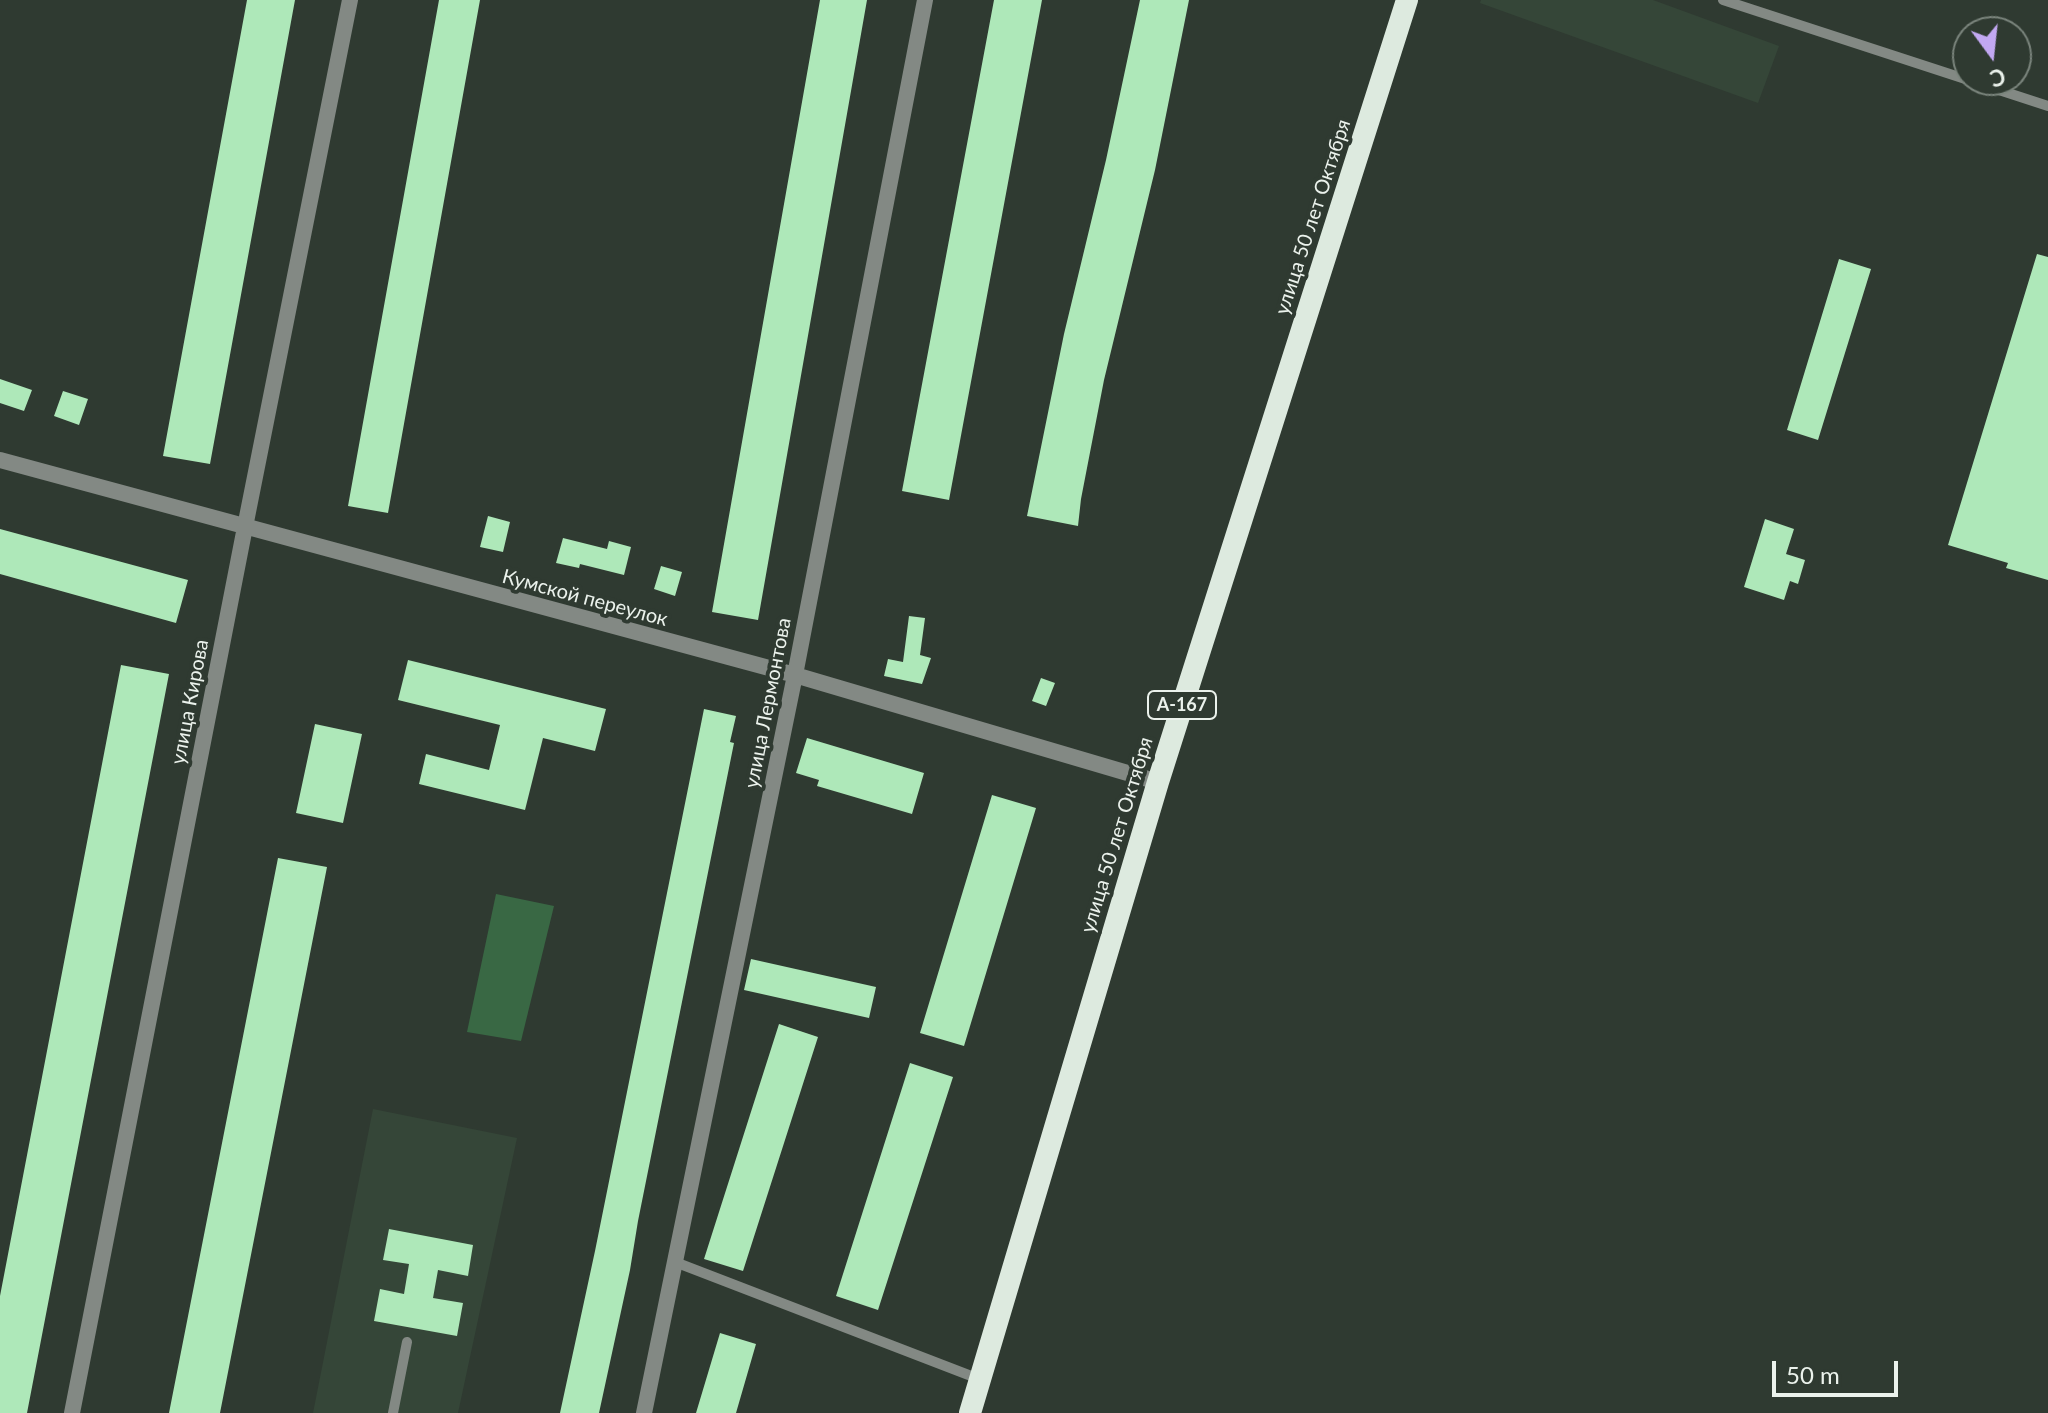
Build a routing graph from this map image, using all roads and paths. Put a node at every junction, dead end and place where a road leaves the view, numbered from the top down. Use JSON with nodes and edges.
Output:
{"nodes":[{"id":1,"x":350,"y":0,"type":"edge"},
{"id":2,"x":925,"y":0,"type":"edge"},
{"id":3,"x":1407,"y":0,"type":"edge"},
{"id":4,"x":1723,"y":0,"type":"edge"},
{"id":5,"x":2048,"y":106,"type":"edge"},
{"id":6,"x":0,"y":460,"type":"edge"},
{"id":7,"x":245,"y":527,"type":"junction"},
{"id":8,"x":795,"y":675,"type":"junction"},
{"id":9,"x":1158,"y":782,"type":"junction"},
{"id":10,"x":675,"y":1262,"type":"junction"},
{"id":11,"x":407,"y":1342,"type":"dead end"},
{"id":12,"x":981,"y":1380,"type":"junction"},
{"id":13,"x":72,"y":1413,"type":"edge"},
{"id":14,"x":393,"y":1413,"type":"edge"},
{"id":15,"x":644,"y":1413,"type":"edge"},
{"id":16,"x":970,"y":1413,"type":"edge"}],
"edges":[{"from":1,"to":7,"type":"street","name":"улица Кирова"},
{"from":2,"to":8,"type":"street","name":"улица Лермонтова"},
{"from":3,"to":9,"type":"highway","name":"улица 50 лет Октября","number":"А-167"},
{"from":4,"to":5,"type":"lane"},
{"from":6,"to":7,"type":"street","name":"Кумской переулок"},
{"from":7,"to":8,"type":"street","name":"Кумской переулок"},
{"from":7,"to":13,"type":"street","name":"улица Кирова"},
{"from":8,"to":9,"type":"street","name":"Кумской переулок"},
{"from":8,"to":10,"type":"street","name":"улица Лермонтова"},
{"from":9,"to":12,"type":"highway","name":"улица 50 лет Октября","number":"А-167"},
{"from":10,"to":12,"type":"lane"},
{"from":10,"to":15,"type":"street","name":"улица Лермонтова"},
{"from":11,"to":14,"type":"lane"},
{"from":12,"to":16,"type":"highway","name":"улица 50 лет Октября","number":"А-167"}]}
